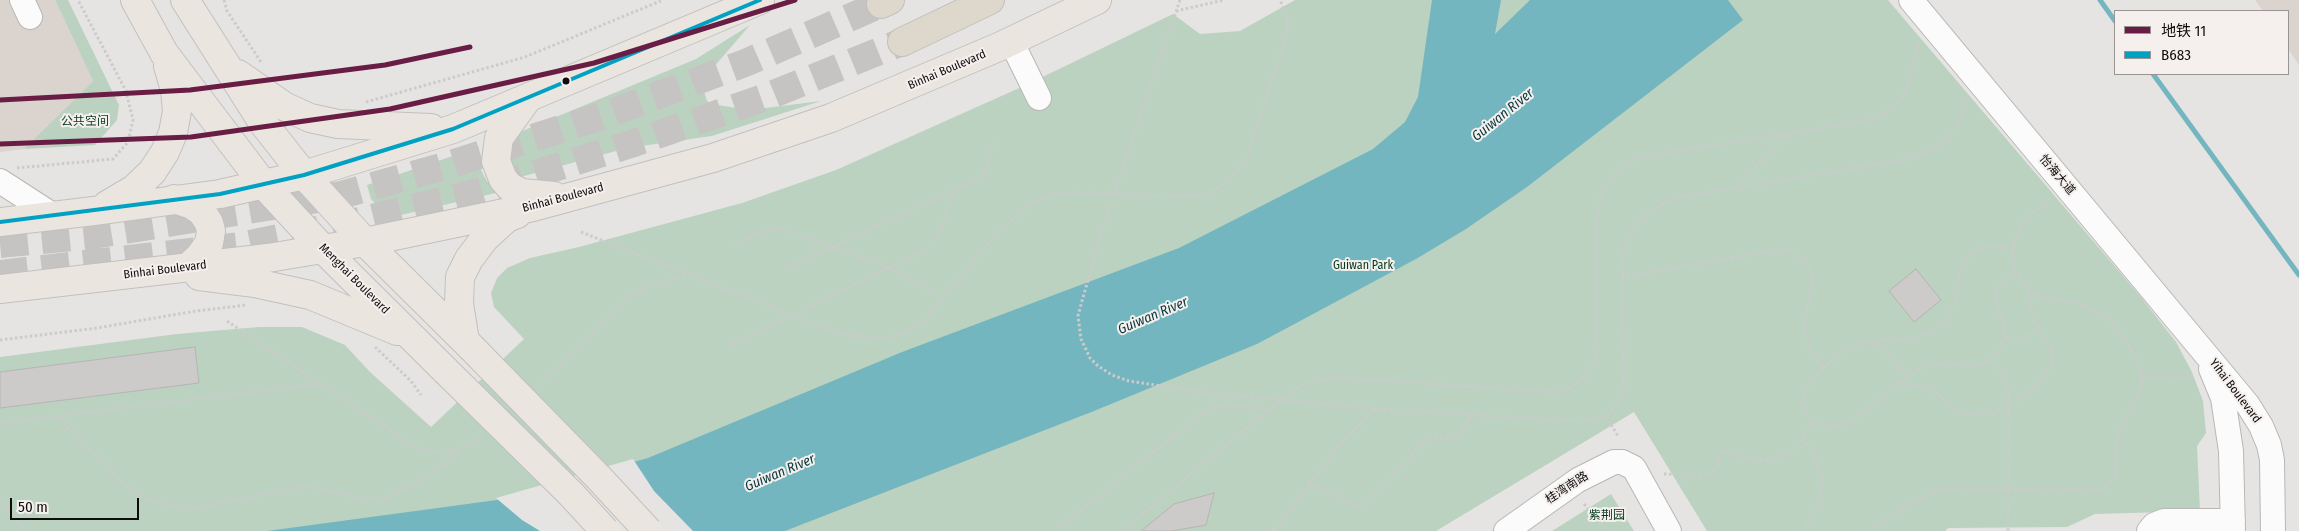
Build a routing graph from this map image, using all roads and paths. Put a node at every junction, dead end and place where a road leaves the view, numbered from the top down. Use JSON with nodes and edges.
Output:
{"nodes":[{"id":1,"x":78,"y":0,"type":"edge"},
{"id":2,"x":135,"y":0,"type":"edge"},
{"id":3,"x":185,"y":0,"type":"edge"},
{"id":4,"x":224,"y":0,"type":"edge"},
{"id":5,"x":663,"y":0,"type":"edge"},
{"id":6,"x":760,"y":0,"type":"edge"},
{"id":7,"x":990,"y":0,"type":"edge"},
{"id":8,"x":1097,"y":0,"type":"edge"},
{"id":9,"x":1180,"y":0,"type":"edge"},
{"id":10,"x":1224,"y":0,"type":"edge"},
{"id":11,"x":1280,"y":0,"type":"edge"},
{"id":12,"x":1911,"y":0,"type":"edge"},
{"id":13,"x":1176,"y":11,"type":"junction"},
{"id":14,"x":1920,"y":37,"type":"dead end"},
{"id":15,"x":1011,"y":41,"type":"junction"},
{"id":16,"x":902,"y":42,"type":"tunnel mouth"},
{"id":17,"x":164,"y":53,"type":"junction"},
{"id":18,"x":217,"y":53,"type":"junction"},
{"id":19,"x":267,"y":68,"type":"dead end"},
{"id":20,"x":1968,"y":96,"type":"dead end"},
{"id":21,"x":528,"y":98,"type":"junction"},
{"id":22,"x":1039,"y":98,"type":"dead end"},
{"id":23,"x":357,"y":104,"type":"dead end"},
{"id":24,"x":453,"y":129,"type":"junction"},
{"id":25,"x":1792,"y":132,"type":"junction"},
{"id":26,"x":995,"y":139,"type":"dead end"},
{"id":27,"x":5,"y":175,"type":"edge"},
{"id":28,"x":304,"y":175,"type":"junction"},
{"id":29,"x":264,"y":185,"type":"junction"},
{"id":30,"x":1733,"y":188,"type":"junction"},
{"id":31,"x":954,"y":191,"type":"junction"},
{"id":32,"x":1116,"y":193,"type":"junction"},
{"id":33,"x":574,"y":196,"type":"junction"},
{"id":34,"x":2053,"y":198,"type":"dead end"},
{"id":35,"x":174,"y":199,"type":"junction"},
{"id":36,"x":533,"y":207,"type":"junction"},
{"id":37,"x":94,"y":211,"type":"junction"},
{"id":38,"x":54,"y":216,"type":"junction"},
{"id":39,"x":0,"y":222,"type":"edge"},
{"id":40,"x":581,"y":232,"type":"dead end"},
{"id":41,"x":365,"y":242,"type":"junction"},
{"id":42,"x":730,"y":245,"type":"dead end"},
{"id":43,"x":832,"y":247,"type":"junction"},
{"id":44,"x":323,"y":248,"type":"junction"},
{"id":45,"x":2013,"y":250,"type":"junction"},
{"id":46,"x":188,"y":267,"type":"junction"},
{"id":47,"x":787,"y":268,"type":"dead end"},
{"id":48,"x":891,"y":268,"type":"junction"},
{"id":49,"x":2015,"y":269,"type":"junction"},
{"id":50,"x":155,"y":271,"type":"junction"},
{"id":51,"x":1622,"y":277,"type":"junction"},
{"id":52,"x":0,"y":289,"type":"edge"},
{"id":53,"x":2028,"y":291,"type":"junction"},
{"id":54,"x":943,"y":299,"type":"junction"},
{"id":55,"x":250,"y":305,"type":"dead end"},
{"id":56,"x":2040,"y":327,"type":"junction"},
{"id":57,"x":411,"y":337,"type":"junction"},
{"id":58,"x":2005,"y":338,"type":"junction"},
{"id":59,"x":0,"y":340,"type":"edge"},
{"id":60,"x":1872,"y":341,"type":"junction"},
{"id":61,"x":468,"y":344,"type":"junction"},
{"id":62,"x":374,"y":346,"type":"dead end"},
{"id":63,"x":728,"y":346,"type":"dead end"},
{"id":64,"x":2202,"y":349,"type":"junction"},
{"id":65,"x":1990,"y":359,"type":"junction"},
{"id":66,"x":1822,"y":368,"type":"junction"},
{"id":67,"x":1909,"y":376,"type":"junction"},
{"id":68,"x":2141,"y":377,"type":"junction"},
{"id":69,"x":2201,"y":378,"type":"dead end"},
{"id":70,"x":1901,"y":382,"type":"junction"},
{"id":71,"x":320,"y":384,"type":"dead end"},
{"id":72,"x":421,"y":396,"type":"dead end"},
{"id":73,"x":1281,"y":400,"type":"junction"},
{"id":74,"x":2009,"y":405,"type":"junction"},
{"id":75,"x":1375,"y":408,"type":"junction"},
{"id":76,"x":1270,"y":409,"type":"junction"},
{"id":77,"x":1471,"y":415,"type":"junction"},
{"id":78,"x":57,"y":416,"type":"junction"},
{"id":79,"x":1606,"y":416,"type":"junction"},
{"id":80,"x":1812,"y":421,"type":"junction"},
{"id":81,"x":0,"y":423,"type":"edge"},
{"id":82,"x":1618,"y":436,"type":"dead end"},
{"id":83,"x":1802,"y":438,"type":"junction"},
{"id":84,"x":459,"y":449,"type":"dead end"},
{"id":85,"x":1664,"y":474,"type":"dead end"},
{"id":86,"x":1308,"y":483,"type":"junction"},
{"id":87,"x":2009,"y":489,"type":"junction"},
{"id":88,"x":0,"y":502,"type":"edge"},
{"id":89,"x":1584,"y":504,"type":"dead end"},
{"id":90,"x":2233,"y":526,"type":"edge"},
{"id":91,"x":1276,"y":530,"type":"edge"},
{"id":92,"x":26,"y":531,"type":"edge"},
{"id":93,"x":606,"y":531,"type":"edge"},
{"id":94,"x":648,"y":531,"type":"edge"},
{"id":95,"x":1056,"y":531,"type":"edge"},
{"id":96,"x":1122,"y":531,"type":"edge"},
{"id":97,"x":1257,"y":531,"type":"edge"},
{"id":98,"x":1506,"y":531,"type":"edge"},
{"id":99,"x":1606,"y":531,"type":"edge"},
{"id":100,"x":1669,"y":531,"type":"edge"},
{"id":101,"x":1805,"y":531,"type":"edge"},
{"id":102,"x":1870,"y":531,"type":"edge"},
{"id":103,"x":2008,"y":531,"type":"edge"},
{"id":104,"x":2148,"y":531,"type":"edge"},
{"id":105,"x":2273,"y":531,"type":"edge"}],
"edges":[{"from":1,"to":27,"type":"path"},
{"from":2,"to":17,"type":"main road","name":"Menghai Boulevard"},
{"from":3,"to":18,"type":"main road"},
{"from":4,"to":19,"type":"path"},
{"from":5,"to":23,"type":"path"},
{"from":6,"to":21,"type":"main road"},
{"from":7,"to":16,"type":"highway"},
{"from":8,"to":15,"type":"main road","name":"Binhai Boulevard"},
{"from":9,"to":13,"type":"path"},
{"from":10,"to":13,"type":"path"},
{"from":11,"to":32,"type":"path"},
{"from":12,"to":64,"type":"street","name":"怡海大道"},
{"from":13,"to":32,"type":"path"},
{"from":14,"to":25,"type":"path"},
{"from":15,"to":22,"type":"street"},
{"from":15,"to":33,"type":"main road","name":"Binhai Boulevard"},
{"from":17,"to":29,"type":"main road","name":"Menghai Boulevard"},
{"from":17,"to":37,"type":"main road"},
{"from":18,"to":24,"type":"main road"},
{"from":18,"to":28,"type":"main road"},
{"from":20,"to":30,"type":"path"},
{"from":21,"to":24,"type":"main road"},
{"from":21,"to":33,"type":"main road"},
{"from":24,"to":28,"type":"main road"},
{"from":25,"to":30,"type":"path"},
{"from":25,"to":73,"type":"path"},
{"from":26,"to":31,"type":"path","bridge":true},
{"from":27,"to":38,"type":"street"},
{"from":28,"to":29,"type":"main road"},
{"from":28,"to":41,"type":"main road"},
{"from":29,"to":35,"type":"main road"},
{"from":29,"to":44,"type":"main road","name":"Menghai Boulevard"},
{"from":30,"to":51,"type":"path"},
{"from":31,"to":43,"type":"path"},
{"from":31,"to":48,"type":"path","bridge":true},
{"from":32,"to":54,"type":"path"},
{"from":32,"to":73,"type":"path"},
{"from":33,"to":36,"type":"main road","name":"Binhai Boulevard"},
{"from":34,"to":45,"type":"path"},
{"from":35,"to":37,"type":"main road"},
{"from":35,"to":46,"type":"main road"},
{"from":36,"to":41,"type":"main road","name":"Binhai Boulevard"},
{"from":36,"to":61,"type":"main road"},
{"from":37,"to":38,"type":"main road"},
{"from":38,"to":39,"type":"main road"},
{"from":40,"to":54,"type":"path"},
{"from":41,"to":44,"type":"main road","name":"Binhai Boulevard"},
{"from":41,"to":61,"type":"main road"},
{"from":42,"to":43,"type":"path"},
{"from":43,"to":47,"type":"path"},
{"from":43,"to":48,"type":"path"},
{"from":44,"to":46,"type":"main road","name":"Binhai Boulevard"},
{"from":44,"to":57,"type":"main road","name":"Menghai Boulevard"},
{"from":45,"to":49,"type":"path"},
{"from":45,"to":60,"type":"path"},
{"from":46,"to":50,"type":"main road","name":"Binhai Boulevard"},
{"from":48,"to":54,"type":"path"},
{"from":48,"to":63,"type":"path","bridge":true},
{"from":49,"to":53,"type":"path"},
{"from":49,"to":58,"type":"path"},
{"from":50,"to":52,"type":"main road","name":"Binhai Boulevard"},
{"from":50,"to":57,"type":"main road"},
{"from":51,"to":66,"type":"path"},
{"from":51,"to":79,"type":"path"},
{"from":53,"to":56,"type":"path"},
{"from":53,"to":68,"type":"path"},
{"from":55,"to":59,"type":"path"},
{"from":56,"to":58,"type":"path"},
{"from":56,"to":74,"type":"path"},
{"from":57,"to":93,"type":"main road","name":"Menghai Boulevard","bridge":true},
{"from":58,"to":65,"type":"path"},
{"from":60,"to":66,"type":"path"},
{"from":60,"to":67,"type":"path"},
{"from":61,"to":94,"type":"main road","bridge":true},
{"from":62,"to":72,"type":"path"},
{"from":64,"to":90,"type":"street","name":"Yihai Boulevard"},
{"from":64,"to":105,"type":"street","name":"Yihai Boulevard"},
{"from":65,"to":67,"type":"path"},
{"from":65,"to":74,"type":"path"},
{"from":66,"to":80,"type":"path"},
{"from":67,"to":70,"type":"path"},
{"from":68,"to":69,"type":"path"},
{"from":68,"to":87,"type":"path"},
{"from":70,"to":74,"type":"path"},
{"from":70,"to":80,"type":"path"},
{"from":71,"to":78,"type":"path"},
{"from":73,"to":75,"type":"path"},
{"from":73,"to":76,"type":"path"},
{"from":74,"to":87,"type":"path"},
{"from":75,"to":77,"type":"path"},
{"from":75,"to":86,"type":"path"},
{"from":76,"to":95,"type":"path"},
{"from":76,"to":96,"type":"path"},
{"from":77,"to":79,"type":"path"},
{"from":77,"to":86,"type":"path"},
{"from":78,"to":81,"type":"path"},
{"from":78,"to":84,"type":"path"},
{"from":79,"to":82,"type":"path"},
{"from":80,"to":83,"type":"path"},
{"from":83,"to":85,"type":"path"},
{"from":83,"to":101,"type":"path"},
{"from":86,"to":91,"type":"path"},
{"from":87,"to":102,"type":"path"},
{"from":87,"to":103,"type":"path"},
{"from":88,"to":92,"type":"path"},
{"from":89,"to":99,"type":"path"},
{"from":90,"to":104,"type":"street"},
{"from":91,"to":97,"type":"path"},
{"from":98,"to":100,"type":"street","name":"桂湾南路"}]}
